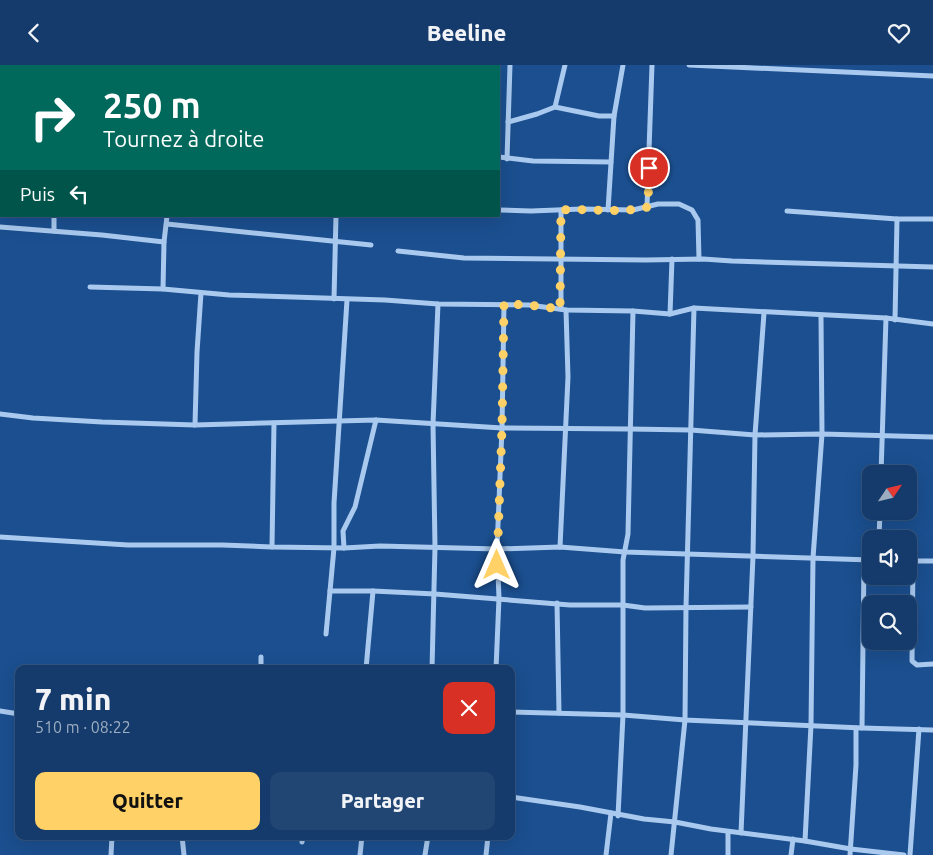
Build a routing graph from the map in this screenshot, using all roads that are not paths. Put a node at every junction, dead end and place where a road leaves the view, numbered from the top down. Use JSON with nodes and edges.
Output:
{"nodes":[{"id":1,"x":510,"y":65,"type":"edge"},
{"id":2,"x":565,"y":65,"type":"edge"},
{"id":3,"x":623,"y":65,"type":"edge"},
{"id":4,"x":652,"y":65,"type":"edge"},
{"id":5,"x":689,"y":65,"type":"edge"},
{"id":6,"x":933,"y":76,"type":"edge"},
{"id":7,"x":555,"y":107,"type":"junction"},
{"id":8,"x":614,"y":117,"type":"junction"},
{"id":9,"x":508,"y":122,"type":"junction"},
{"id":10,"x":500,"y":157,"type":"edge"},
{"id":11,"x":507,"y":159,"type":"junction"},
{"id":12,"x":611,"y":162,"type":"junction"},
{"id":13,"x":648,"y":207,"type":"junction"},
{"id":14,"x":500,"y":210,"type":"edge"},
{"id":15,"x":561,"y":210,"type":"junction"},
{"id":16,"x":608,"y":210,"type":"junction"},
{"id":17,"x":786,"y":211,"type":"dead end"},
{"id":18,"x":54,"y":217,"type":"edge"},
{"id":19,"x":167,"y":217,"type":"edge"},
{"id":20,"x":336,"y":217,"type":"edge"},
{"id":21,"x":897,"y":219,"type":"junction"},
{"id":22,"x":933,"y":219,"type":"edge"},
{"id":23,"x":167,"y":224,"type":"junction"},
{"id":24,"x":0,"y":227,"type":"edge"},
{"id":25,"x":54,"y":231,"type":"junction"},
{"id":26,"x":334,"y":240,"type":"junction"},
{"id":27,"x":164,"y":242,"type":"junction"},
{"id":28,"x":371,"y":245,"type":"dead end"},
{"id":29,"x":398,"y":251,"type":"dead end"},
{"id":30,"x":560,"y":259,"type":"junction"},
{"id":31,"x":672,"y":259,"type":"junction"},
{"id":32,"x":699,"y":259,"type":"junction"},
{"id":33,"x":897,"y":266,"type":"junction"},
{"id":34,"x":933,"y":267,"type":"edge"},
{"id":35,"x":90,"y":287,"type":"dead end"},
{"id":36,"x":163,"y":289,"type":"junction"},
{"id":37,"x":200,"y":293,"type":"junction"},
{"id":38,"x":334,"y":299,"type":"junction"},
{"id":39,"x":347,"y":300,"type":"junction"},
{"id":40,"x":504,"y":304,"type":"junction"},
{"id":41,"x":438,"y":305,"type":"junction"},
{"id":42,"x":694,"y":308,"type":"junction"},
{"id":43,"x":563,"y":309,"type":"junction"},
{"id":44,"x":633,"y":311,"type":"junction"},
{"id":45,"x":764,"y":313,"type":"junction"},
{"id":46,"x":670,"y":314,"type":"junction"},
{"id":47,"x":821,"y":316,"type":"junction"},
{"id":48,"x":886,"y":318,"type":"junction"},
{"id":49,"x":895,"y":320,"type":"junction"},
{"id":50,"x":933,"y":324,"type":"edge"},
{"id":51,"x":0,"y":414,"type":"edge"},
{"id":52,"x":376,"y":420,"type":"junction"},
{"id":53,"x":339,"y":421,"type":"junction"},
{"id":54,"x":274,"y":423,"type":"junction"},
{"id":55,"x":433,"y":424,"type":"junction"},
{"id":56,"x":195,"y":425,"type":"junction"},
{"id":57,"x":502,"y":428,"type":"junction"},
{"id":58,"x":567,"y":428,"type":"junction"},
{"id":59,"x":630,"y":429,"type":"junction"},
{"id":60,"x":692,"y":430,"type":"junction"},
{"id":61,"x":822,"y":434,"type":"junction"},
{"id":62,"x":755,"y":435,"type":"junction"},
{"id":63,"x":882,"y":436,"type":"junction"},
{"id":64,"x":933,"y":437,"type":"edge"},
{"id":65,"x":881,"y":465,"type":"edge"},
{"id":66,"x":0,"y":537,"type":"edge"},
{"id":67,"x":272,"y":547,"type":"junction"},
{"id":68,"x":435,"y":547,"type":"junction"},
{"id":69,"x":560,"y":547,"type":"junction"},
{"id":70,"x":334,"y":548,"type":"junction"},
{"id":71,"x":344,"y":548,"type":"junction"},
{"id":72,"x":497,"y":549,"type":"junction"},
{"id":73,"x":625,"y":552,"type":"junction"},
{"id":74,"x":688,"y":553,"type":"junction"},
{"id":75,"x":753,"y":556,"type":"junction"},
{"id":76,"x":814,"y":558,"type":"junction"},
{"id":77,"x":862,"y":560,"type":"edge"},
{"id":78,"x":917,"y":561,"type":"edge"},
{"id":79,"x":933,"y":561,"type":"edge"},
{"id":80,"x":863,"y":585,"type":"edge"},
{"id":81,"x":911,"y":585,"type":"edge"},
{"id":82,"x":330,"y":591,"type":"junction"},
{"id":83,"x":373,"y":591,"type":"junction"},
{"id":84,"x":435,"y":594,"type":"junction"},
{"id":85,"x":499,"y":598,"type":"junction"},
{"id":86,"x":557,"y":603,"type":"junction"},
{"id":87,"x":622,"y":605,"type":"junction"},
{"id":88,"x":686,"y":607,"type":"junction"},
{"id":89,"x":751,"y":607,"type":"junction"},
{"id":90,"x":326,"y":634,"type":"dead end"},
{"id":91,"x":262,"y":657,"type":"dead end"},
{"id":92,"x":933,"y":663,"type":"edge"},
{"id":93,"x":261,"y":665,"type":"edge"},
{"id":94,"x":366,"y":665,"type":"edge"},
{"id":95,"x":432,"y":665,"type":"edge"},
{"id":96,"x":496,"y":665,"type":"edge"},
{"id":97,"x":0,"y":711,"type":"edge"},
{"id":98,"x":515,"y":712,"type":"edge"},
{"id":99,"x":15,"y":713,"type":"edge"},
{"id":100,"x":559,"y":713,"type":"junction"},
{"id":101,"x":623,"y":715,"type":"junction"},
{"id":102,"x":685,"y":720,"type":"junction"},
{"id":103,"x":746,"y":721,"type":"junction"},
{"id":104,"x":811,"y":725,"type":"junction"},
{"id":105,"x":859,"y":728,"type":"junction"},
{"id":106,"x":919,"y":729,"type":"junction"},
{"id":107,"x":933,"y":730,"type":"edge"},
{"id":108,"x":515,"y":798,"type":"edge"},
{"id":109,"x":611,"y":813,"type":"junction"},
{"id":110,"x":618,"y":816,"type":"junction"},
{"id":111,"x":675,"y":822,"type":"junction"},
{"id":112,"x":728,"y":831,"type":"junction"},
{"id":113,"x":741,"y":833,"type":"junction"},
{"id":114,"x":793,"y":839,"type":"junction"},
{"id":115,"x":112,"y":840,"type":"edge"},
{"id":116,"x":182,"y":840,"type":"edge"},
{"id":117,"x":362,"y":840,"type":"edge"},
{"id":118,"x":427,"y":840,"type":"edge"},
{"id":119,"x":488,"y":840,"type":"edge"},
{"id":120,"x":805,"y":841,"type":"junction"},
{"id":121,"x":850,"y":852,"type":"edge"},
{"id":122,"x":111,"y":855,"type":"edge"},
{"id":123,"x":184,"y":855,"type":"edge"},
{"id":124,"x":360,"y":855,"type":"edge"},
{"id":125,"x":425,"y":855,"type":"edge"},
{"id":126,"x":486,"y":855,"type":"edge"},
{"id":127,"x":606,"y":855,"type":"edge"},
{"id":128,"x":671,"y":855,"type":"edge"},
{"id":129,"x":728,"y":855,"type":"edge"},
{"id":130,"x":791,"y":855,"type":"edge"},
{"id":131,"x":904,"y":855,"type":"edge"},
{"id":132,"x":910,"y":855,"type":"edge"}],
"edges":[{"from":1,"to":9,"type":"street"},
{"from":2,"to":7,"type":"street"},
{"from":3,"to":8,"type":"street"},
{"from":4,"to":13,"type":"street"},
{"from":5,"to":6,"type":"street"},
{"from":7,"to":8,"type":"street"},
{"from":7,"to":9,"type":"street"},
{"from":8,"to":12,"type":"street"},
{"from":9,"to":11,"type":"street"},
{"from":10,"to":11,"type":"street"},
{"from":11,"to":12,"type":"street"},
{"from":12,"to":16,"type":"street"},
{"from":13,"to":16,"type":"street"},
{"from":13,"to":32,"type":"street"},
{"from":14,"to":15,"type":"street"},
{"from":15,"to":16,"type":"street"},
{"from":15,"to":30,"type":"street"},
{"from":17,"to":21,"type":"street"},
{"from":18,"to":25,"type":"street"},
{"from":19,"to":23,"type":"street"},
{"from":20,"to":26,"type":"street"},
{"from":21,"to":22,"type":"street"},
{"from":21,"to":33,"type":"street"},
{"from":23,"to":26,"type":"street"},
{"from":23,"to":27,"type":"street"},
{"from":24,"to":25,"type":"street"},
{"from":25,"to":27,"type":"street"},
{"from":26,"to":28,"type":"street"},
{"from":26,"to":38,"type":"street"},
{"from":27,"to":36,"type":"street"},
{"from":29,"to":30,"type":"street"},
{"from":30,"to":31,"type":"street"},
{"from":30,"to":43,"type":"street"},
{"from":31,"to":32,"type":"street"},
{"from":31,"to":46,"type":"street"},
{"from":32,"to":33,"type":"street"},
{"from":33,"to":34,"type":"street"},
{"from":33,"to":49,"type":"street"},
{"from":35,"to":36,"type":"street"},
{"from":36,"to":37,"type":"street"},
{"from":37,"to":38,"type":"street"},
{"from":37,"to":56,"type":"street"},
{"from":38,"to":39,"type":"street"},
{"from":39,"to":41,"type":"street"},
{"from":39,"to":53,"type":"street"},
{"from":40,"to":41,"type":"street"},
{"from":40,"to":43,"type":"street"},
{"from":40,"to":57,"type":"street"},
{"from":41,"to":55,"type":"street"},
{"from":42,"to":45,"type":"street"},
{"from":42,"to":46,"type":"street"},
{"from":42,"to":60,"type":"street"},
{"from":43,"to":44,"type":"street"},
{"from":43,"to":58,"type":"street"},
{"from":44,"to":46,"type":"street"},
{"from":44,"to":59,"type":"street"},
{"from":45,"to":47,"type":"street"},
{"from":45,"to":62,"type":"street"},
{"from":47,"to":48,"type":"street"},
{"from":47,"to":61,"type":"street"},
{"from":48,"to":49,"type":"street"},
{"from":48,"to":63,"type":"street"},
{"from":49,"to":50,"type":"street"},
{"from":51,"to":56,"type":"street"},
{"from":52,"to":53,"type":"street"},
{"from":52,"to":55,"type":"street"},
{"from":52,"to":71,"type":"street"},
{"from":53,"to":54,"type":"street"},
{"from":53,"to":70,"type":"street"},
{"from":54,"to":56,"type":"street"},
{"from":54,"to":67,"type":"street"},
{"from":55,"to":57,"type":"street"},
{"from":55,"to":68,"type":"street"},
{"from":57,"to":58,"type":"street"},
{"from":57,"to":72,"type":"street"},
{"from":58,"to":59,"type":"street"},
{"from":58,"to":69,"type":"street"},
{"from":59,"to":60,"type":"street"},
{"from":59,"to":73,"type":"street"},
{"from":60,"to":62,"type":"street"},
{"from":60,"to":74,"type":"street"},
{"from":61,"to":62,"type":"street"},
{"from":61,"to":63,"type":"street"},
{"from":61,"to":76,"type":"street"},
{"from":62,"to":75,"type":"street"},
{"from":63,"to":64,"type":"street"},
{"from":63,"to":65,"type":"street"},
{"from":66,"to":67,"type":"street"},
{"from":67,"to":70,"type":"street"},
{"from":68,"to":71,"type":"street"},
{"from":68,"to":72,"type":"street"},
{"from":68,"to":84,"type":"street"},
{"from":69,"to":72,"type":"street"},
{"from":69,"to":73,"type":"street"},
{"from":70,"to":71,"type":"street"},
{"from":70,"to":82,"type":"street"},
{"from":72,"to":85,"type":"street"},
{"from":73,"to":74,"type":"street"},
{"from":73,"to":87,"type":"street"},
{"from":74,"to":75,"type":"street"},
{"from":74,"to":88,"type":"street"},
{"from":75,"to":76,"type":"street"},
{"from":75,"to":89,"type":"street"},
{"from":76,"to":77,"type":"street"},
{"from":76,"to":104,"type":"street"},
{"from":78,"to":79,"type":"street"},
{"from":80,"to":105,"type":"street"},
{"from":81,"to":92,"type":"street"},
{"from":82,"to":83,"type":"street"},
{"from":82,"to":90,"type":"street"},
{"from":83,"to":84,"type":"street"},
{"from":83,"to":94,"type":"street"},
{"from":84,"to":85,"type":"street"},
{"from":84,"to":95,"type":"street"},
{"from":85,"to":86,"type":"street"},
{"from":85,"to":96,"type":"street"},
{"from":86,"to":87,"type":"street"},
{"from":86,"to":100,"type":"street"},
{"from":87,"to":88,"type":"street"},
{"from":87,"to":101,"type":"street"},
{"from":88,"to":89,"type":"street"},
{"from":88,"to":102,"type":"street"},
{"from":89,"to":103,"type":"street"},
{"from":91,"to":93,"type":"street"},
{"from":97,"to":99,"type":"street"},
{"from":98,"to":100,"type":"street"},
{"from":100,"to":101,"type":"street"},
{"from":101,"to":102,"type":"street"},
{"from":101,"to":110,"type":"street"},
{"from":102,"to":103,"type":"street"},
{"from":102,"to":111,"type":"street"},
{"from":103,"to":104,"type":"street"},
{"from":103,"to":113,"type":"street"},
{"from":104,"to":105,"type":"street"},
{"from":104,"to":120,"type":"street"},
{"from":105,"to":106,"type":"street"},
{"from":105,"to":121,"type":"street"},
{"from":106,"to":107,"type":"street"},
{"from":106,"to":132,"type":"street"},
{"from":108,"to":109,"type":"street"},
{"from":109,"to":110,"type":"street"},
{"from":109,"to":127,"type":"street"},
{"from":110,"to":111,"type":"street"},
{"from":111,"to":112,"type":"street"},
{"from":111,"to":128,"type":"street"},
{"from":112,"to":113,"type":"street"},
{"from":112,"to":129,"type":"street"},
{"from":113,"to":114,"type":"street"},
{"from":114,"to":120,"type":"street"},
{"from":114,"to":130,"type":"street"},
{"from":115,"to":122,"type":"street"},
{"from":116,"to":123,"type":"street"},
{"from":117,"to":124,"type":"street"},
{"from":118,"to":125,"type":"street"},
{"from":119,"to":126,"type":"street"},
{"from":120,"to":121,"type":"street"},
{"from":121,"to":131,"type":"street"}]}
